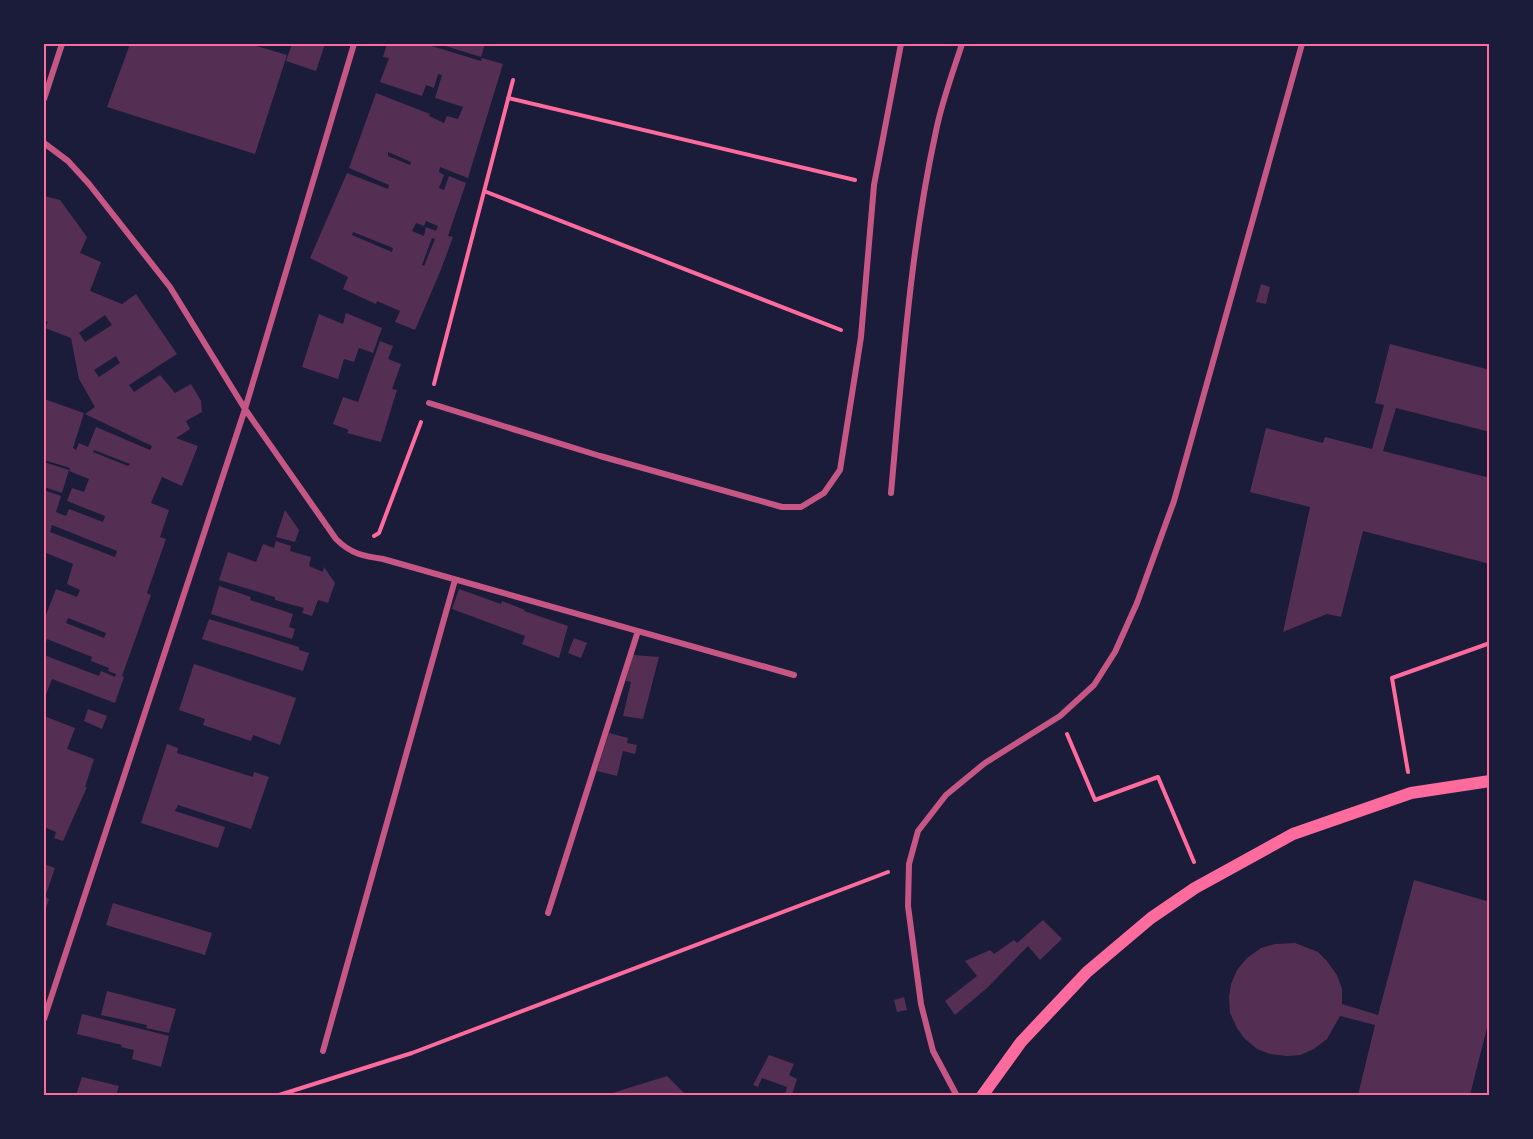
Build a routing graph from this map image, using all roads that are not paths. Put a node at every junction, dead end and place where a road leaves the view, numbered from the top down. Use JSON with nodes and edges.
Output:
{"nodes":[{"id":1,"x":62,"y":44,"type":"edge"},
{"id":2,"x":354,"y":44,"type":"edge"},
{"id":3,"x":901,"y":44,"type":"edge"},
{"id":4,"x":962,"y":44,"type":"edge"},
{"id":5,"x":1302,"y":44,"type":"edge"},
{"id":6,"x":44,"y":99,"type":"edge"},
{"id":7,"x":44,"y":143,"type":"edge"},
{"id":8,"x":429,"y":403,"type":"road end"},
{"id":9,"x":245,"y":408,"type":"junction"},
{"id":10,"x":891,"y":493,"type":"dead end"},
{"id":11,"x":455,"y":580,"type":"junction"},
{"id":12,"x":638,"y":631,"type":"junction"},
{"id":13,"x":794,"y":675,"type":"dead end"},
{"id":14,"x":1490,"y":781,"type":"edge"},
{"id":15,"x":548,"y":913,"type":"dead end"},
{"id":16,"x":44,"y":1019,"type":"edge"},
{"id":17,"x":323,"y":1051,"type":"dead end"},
{"id":18,"x":957,"y":1095,"type":"edge"},
{"id":19,"x":982,"y":1095,"type":"edge"}],
"edges":[{"from":1,"to":6,"type":"street"},
{"from":2,"to":9,"type":"street"},
{"from":3,"to":8,"type":"street"},
{"from":4,"to":10,"type":"street"},
{"from":5,"to":18,"type":"street"},
{"from":7,"to":9,"type":"street"},
{"from":9,"to":11,"type":"street"},
{"from":9,"to":16,"type":"street"},
{"from":11,"to":12,"type":"street"},
{"from":11,"to":17,"type":"street"},
{"from":12,"to":13,"type":"street"},
{"from":12,"to":15,"type":"street"},
{"from":14,"to":19,"type":"main road"}]}
